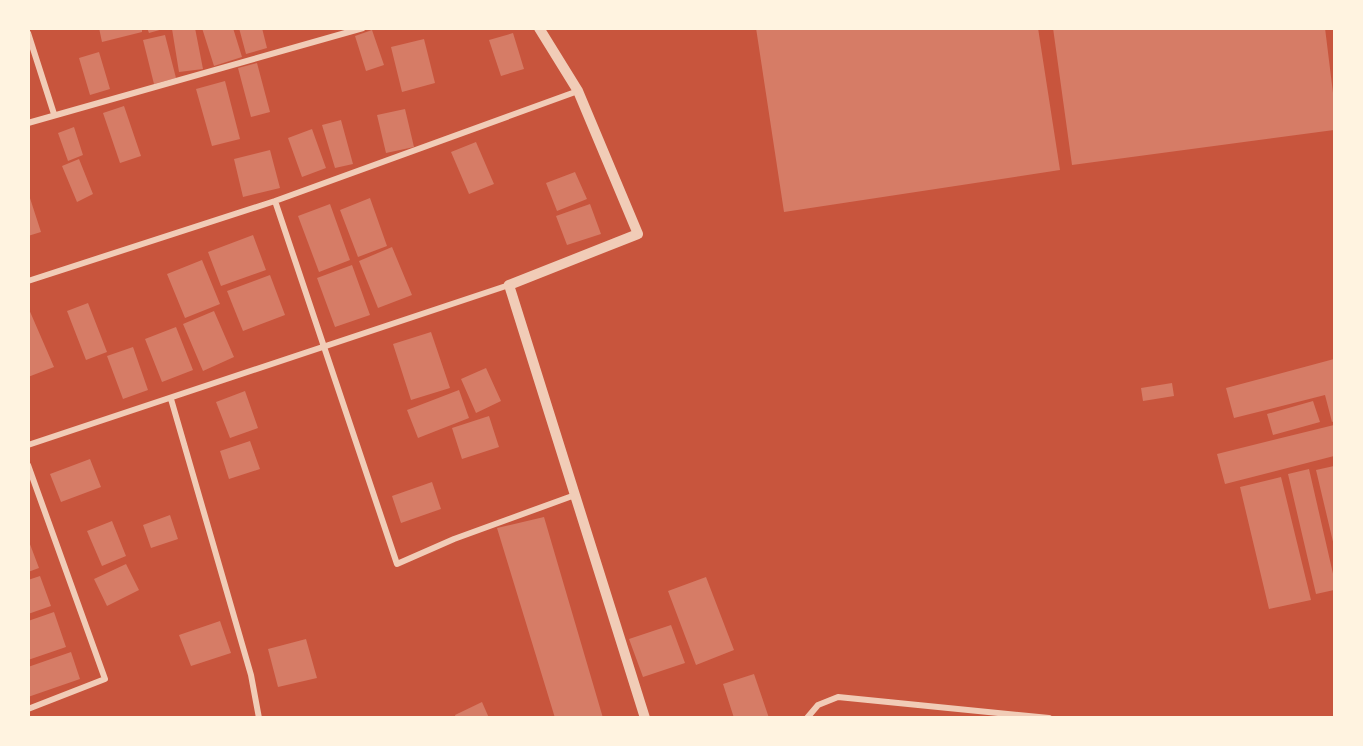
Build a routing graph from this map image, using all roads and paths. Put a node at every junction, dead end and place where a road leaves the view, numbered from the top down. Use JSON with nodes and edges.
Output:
{"nodes":[{"id":1,"x":363,"y":28,"type":"edge"},
{"id":2,"x":539,"y":28,"type":"edge"},
{"id":3,"x":28,"y":33,"type":"edge"},
{"id":4,"x":578,"y":92,"type":"junction"},
{"id":5,"x":54,"y":114,"type":"junction"},
{"id":6,"x":28,"y":123,"type":"edge"},
{"id":7,"x":275,"y":201,"type":"junction"},
{"id":8,"x":28,"y":281,"type":"edge"},
{"id":9,"x":509,"y":285,"type":"junction"},
{"id":10,"x":324,"y":346,"type":"junction"},
{"id":11,"x":171,"y":399,"type":"junction"},
{"id":12,"x":28,"y":445,"type":"edge"},
{"id":13,"x":28,"y":465,"type":"edge"},
{"id":14,"x":575,"y":495,"type":"junction"},
{"id":15,"x":28,"y":709,"type":"edge"},
{"id":16,"x":259,"y":717,"type":"edge"},
{"id":17,"x":645,"y":717,"type":"edge"},
{"id":18,"x":807,"y":717,"type":"edge"},
{"id":19,"x":1049,"y":717,"type":"edge"}],
"edges":[{"from":1,"to":5,"type":"street"},
{"from":2,"to":4,"type":"street"},
{"from":3,"to":5,"type":"street"},
{"from":4,"to":7,"type":"street"},
{"from":4,"to":9,"type":"street"},
{"from":5,"to":6,"type":"street"},
{"from":7,"to":8,"type":"street"},
{"from":7,"to":10,"type":"street"},
{"from":9,"to":10,"type":"street"},
{"from":9,"to":14,"type":"street"},
{"from":10,"to":11,"type":"street"},
{"from":10,"to":14,"type":"street"},
{"from":11,"to":12,"type":"street"},
{"from":11,"to":16,"type":"street"},
{"from":13,"to":15,"type":"street"},
{"from":14,"to":17,"type":"street"},
{"from":18,"to":19,"type":"street"}]}
